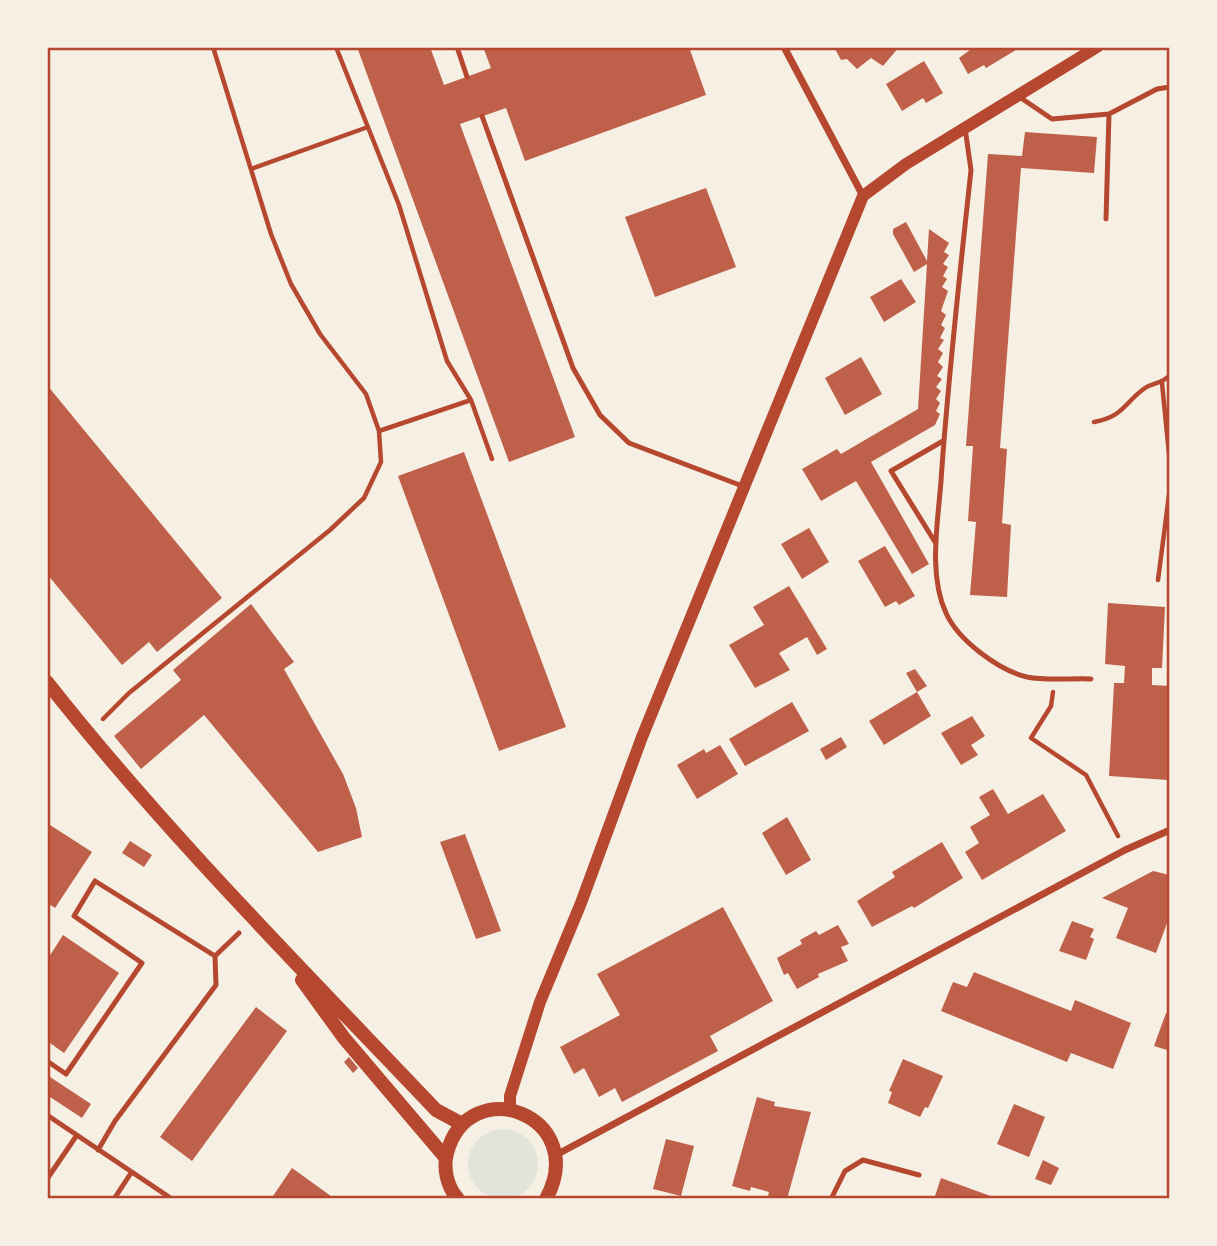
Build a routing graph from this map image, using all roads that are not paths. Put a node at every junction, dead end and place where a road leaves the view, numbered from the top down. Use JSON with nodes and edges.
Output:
{"nodes":[{"id":1,"x":457,"y":47,"type":"edge"},
{"id":2,"x":784,"y":47,"type":"edge"},
{"id":3,"x":1097,"y":47,"type":"edge"},
{"id":4,"x":467,"y":77,"type":"dead end"},
{"id":5,"x":1170,"y":87,"type":"edge"},
{"id":6,"x":1017,"y":96,"type":"junction"},
{"id":7,"x":1109,"y":114,"type":"junction"},
{"id":8,"x":482,"y":116,"type":"dead end"},
{"id":9,"x":965,"y":128,"type":"junction"},
{"id":10,"x":863,"y":196,"type":"junction"},
{"id":11,"x":1106,"y":219,"type":"dead end"},
{"id":12,"x":943,"y":441,"type":"junction"},
{"id":13,"x":745,"y":487,"type":"junction"},
{"id":14,"x":936,"y":544,"type":"junction"},
{"id":15,"x":1091,"y":679,"type":"dead end"},
{"id":16,"x":47,"y":682,"type":"edge"},
{"id":17,"x":1170,"y":830,"type":"edge"},
{"id":18,"x":239,"y":933,"type":"dead end"},
{"id":19,"x":273,"y":939,"type":"junction"},
{"id":20,"x":215,"y":957,"type":"junction"},
{"id":21,"x":47,"y":1061,"type":"edge"},
{"id":22,"x":510,"y":1109,"type":"junction"},
{"id":23,"x":47,"y":1115,"type":"edge"},
{"id":24,"x":462,"y":1124,"type":"junction"},
{"id":25,"x":77,"y":1135,"type":"junction"},
{"id":26,"x":98,"y":1150,"type":"junction"},
{"id":27,"x":556,"y":1155,"type":"junction"},
{"id":28,"x":446,"y":1157,"type":"junction"},
{"id":29,"x":131,"y":1173,"type":"junction"},
{"id":30,"x":919,"y":1175,"type":"dead end"},
{"id":31,"x":47,"y":1179,"type":"edge"},
{"id":32,"x":455,"y":1197,"type":"edge"},
{"id":33,"x":114,"y":1199,"type":"edge"},
{"id":34,"x":172,"y":1199,"type":"edge"},
{"id":35,"x":546,"y":1199,"type":"edge"},
{"id":36,"x":831,"y":1199,"type":"edge"}],
"edges":[{"from":1,"to":4,"type":"lane"},
{"from":2,"to":10,"type":"street"},
{"from":3,"to":6,"type":"street"},
{"from":5,"to":7,"type":"lane"},
{"from":6,"to":7,"type":"lane"},
{"from":6,"to":9,"type":"street"},
{"from":7,"to":11,"type":"lane"},
{"from":8,"to":13,"type":"lane"},
{"from":9,"to":10,"type":"street"},
{"from":9,"to":12,"type":"lane"},
{"from":10,"to":13,"type":"street"},
{"from":12,"to":14,"type":"lane"},
{"from":12,"to":14,"type":"lane"},
{"from":13,"to":22,"type":"street"},
{"from":14,"to":15,"type":"lane"},
{"from":16,"to":19,"type":"main road"},
{"from":17,"to":27,"type":"street"},
{"from":18,"to":20,"type":"lane"},
{"from":19,"to":24,"type":"main road"},
{"from":19,"to":28,"type":"main road"},
{"from":20,"to":21,"type":"lane"},
{"from":20,"to":26,"type":"lane"},
{"from":22,"to":24,"type":"main road"},
{"from":22,"to":27,"type":"main road"},
{"from":23,"to":25,"type":"lane"},
{"from":24,"to":28,"type":"main road"},
{"from":25,"to":26,"type":"lane"},
{"from":25,"to":31,"type":"lane"},
{"from":26,"to":29,"type":"lane"},
{"from":27,"to":35,"type":"main road"},
{"from":28,"to":32,"type":"main road"},
{"from":29,"to":33,"type":"lane"},
{"from":29,"to":34,"type":"lane"},
{"from":30,"to":36,"type":"lane"}]}
